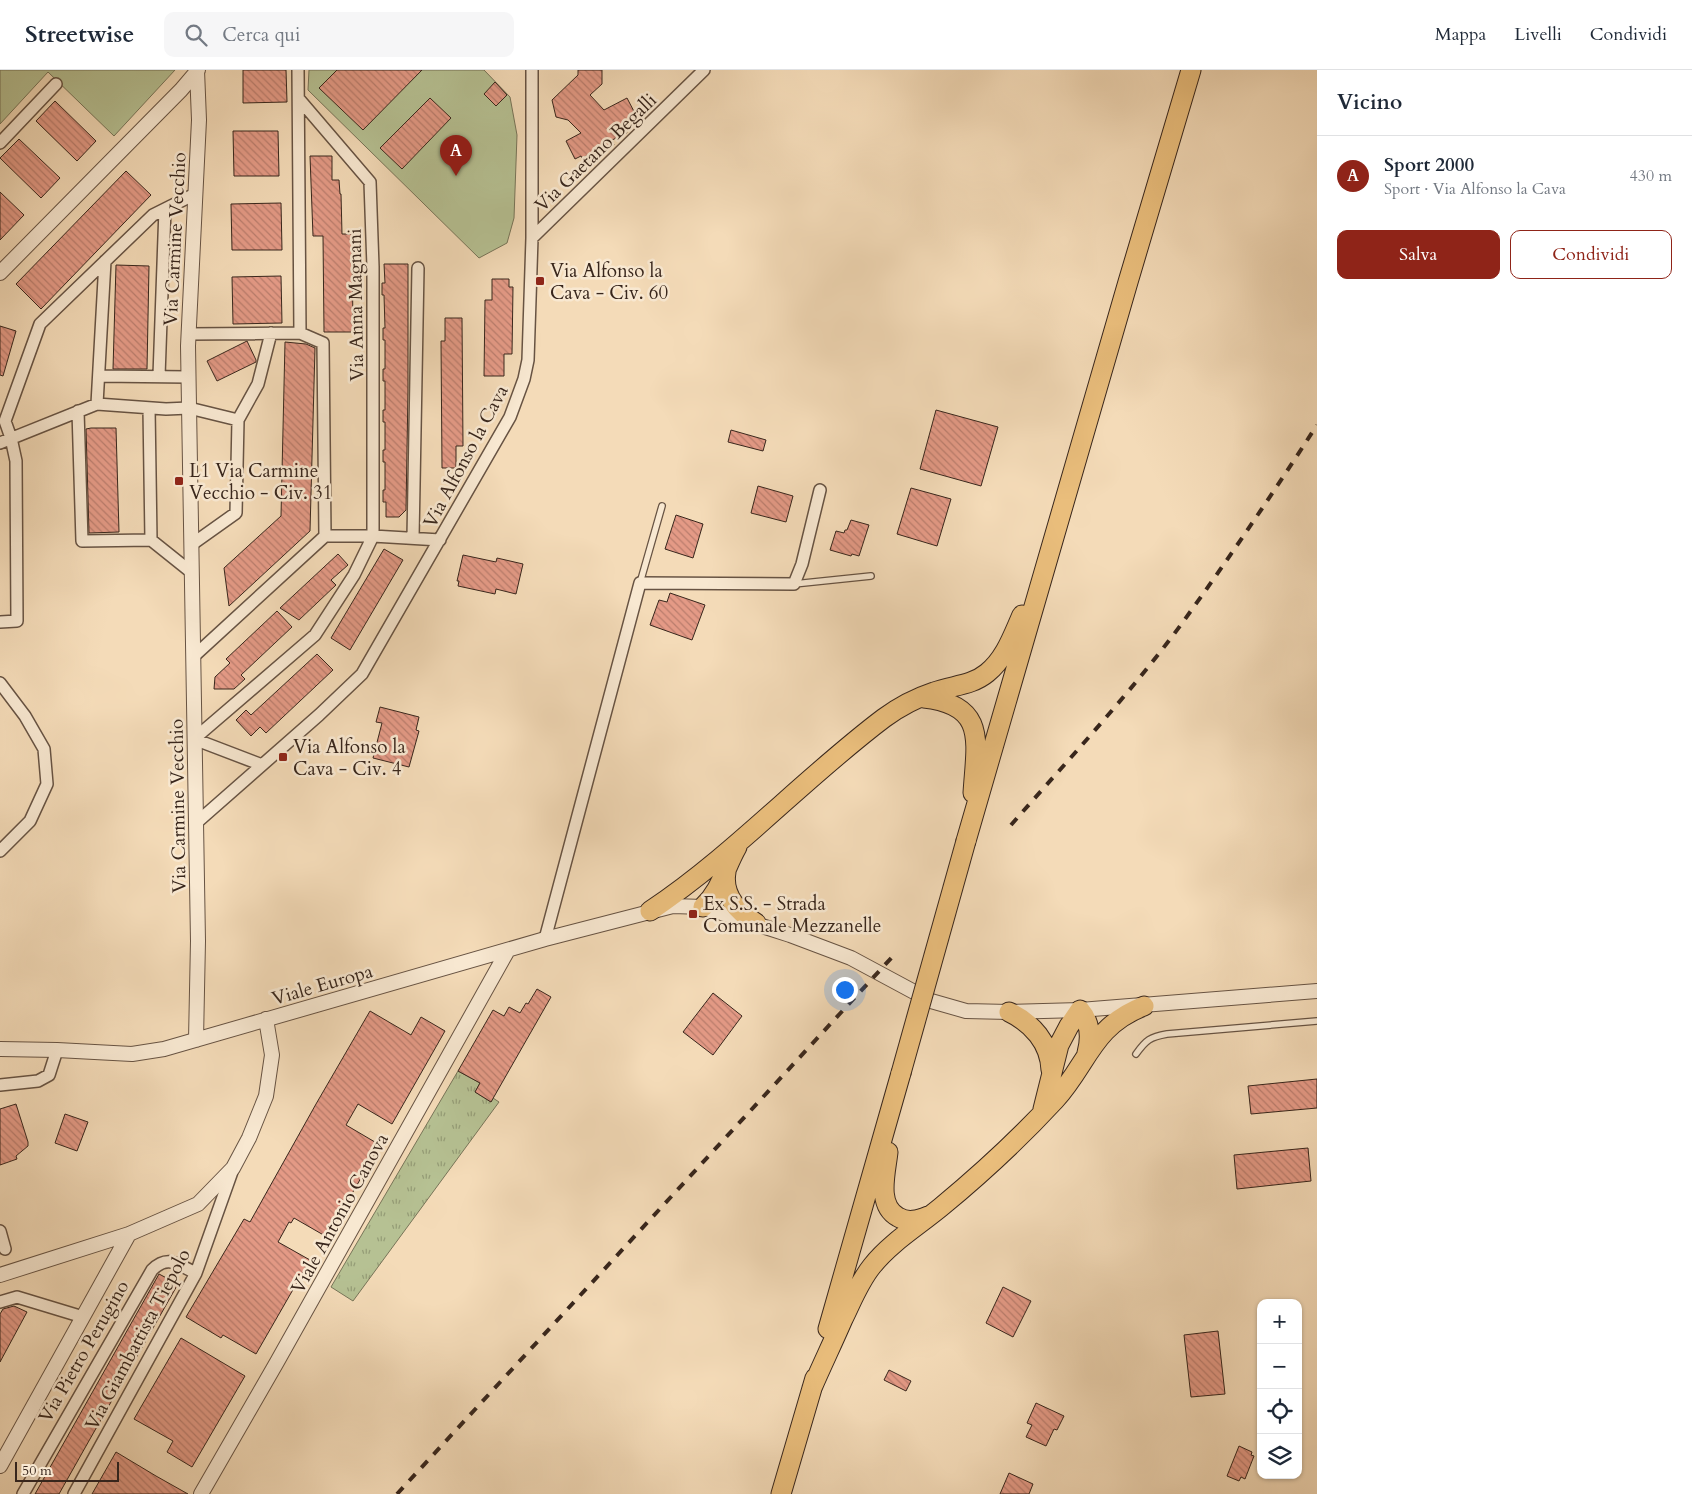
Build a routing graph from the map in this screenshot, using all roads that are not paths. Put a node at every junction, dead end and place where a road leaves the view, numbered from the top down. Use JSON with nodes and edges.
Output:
{"nodes":[{"id":1,"x":198,"y":70,"type":"edge"},
{"id":2,"x":298,"y":70,"type":"edge"},
{"id":3,"x":532,"y":70,"type":"edge"},
{"id":4,"x":704,"y":70,"type":"edge"},
{"id":5,"x":1191,"y":70,"type":"edge"},
{"id":6,"x":56,"y":84,"type":"dead end"},
{"id":7,"x":299,"y":100,"type":"junction"},
{"id":8,"x":0,"y":143,"type":"edge"},
{"id":9,"x":195,"y":194,"type":"junction"},
{"id":10,"x":165,"y":209,"type":"junction"},
{"id":11,"x":532,"y":238,"type":"junction"},
{"id":12,"x":106,"y":261,"type":"junction"},
{"id":13,"x":418,"y":268,"type":"dead end"},
{"id":14,"x":0,"y":273,"type":"edge"},
{"id":15,"x":271,"y":333,"type":"junction"},
{"id":16,"x":300,"y":333,"type":"junction"},
{"id":17,"x":188,"y":334,"type":"junction"},
{"id":18,"x":99,"y":376,"type":"junction"},
{"id":19,"x":159,"y":376,"type":"junction"},
{"id":20,"x":188,"y":377,"type":"junction"},
{"id":21,"x":97,"y":404,"type":"junction"},
{"id":22,"x":149,"y":408,"type":"junction"},
{"id":23,"x":189,"y":408,"type":"junction"},
{"id":24,"x":78,"y":411,"type":"junction"},
{"id":25,"x":238,"y":420,"type":"junction"},
{"id":26,"x":11,"y":438,"type":"junction"},
{"id":27,"x":0,"y":443,"type":"edge"},
{"id":28,"x":820,"y":490,"type":"dead end"},
{"id":29,"x":662,"y":506,"type":"dead end"},
{"id":30,"x":1056,"y":533,"type":"junction"},
{"id":31,"x":325,"y":536,"type":"junction"},
{"id":32,"x":373,"y":536,"type":"junction"},
{"id":33,"x":412,"y":538,"type":"junction"},
{"id":34,"x":151,"y":540,"type":"junction"},
{"id":35,"x":440,"y":540,"type":"junction"},
{"id":36,"x":191,"y":545,"type":"junction"},
{"id":37,"x":191,"y":572,"type":"junction"},
{"id":38,"x":871,"y":576,"type":"dead end"},
{"id":39,"x":640,"y":583,"type":"junction"},
{"id":40,"x":794,"y":584,"type":"junction"},
{"id":41,"x":0,"y":622,"type":"edge"},
{"id":42,"x":193,"y":657,"type":"junction"},
{"id":43,"x":0,"y":683,"type":"edge"},
{"id":44,"x":920,"y":698,"type":"junction"},
{"id":45,"x":194,"y":739,"type":"junction"},
{"id":46,"x":262,"y":765,"type":"junction"},
{"id":47,"x":195,"y":824,"type":"junction"},
{"id":48,"x":968,"y":834,"type":"junction"},
{"id":49,"x":0,"y":851,"type":"edge"},
{"id":50,"x":719,"y":868,"type":"junction"},
{"id":51,"x":703,"y":907,"type":"junction"},
{"id":52,"x":650,"y":911,"type":"junction"},
{"id":53,"x":756,"y":923,"type":"junction"},
{"id":54,"x":545,"y":939,"type":"junction"},
{"id":55,"x":508,"y":950,"type":"junction"},
{"id":56,"x":1317,"y":991,"type":"edge"},
{"id":57,"x":1144,"y":1006,"type":"junction"},
{"id":58,"x":1080,"y":1010,"type":"junction"},
{"id":59,"x":1009,"y":1012,"type":"junction"},
{"id":60,"x":266,"y":1019,"type":"junction"},
{"id":61,"x":1317,"y":1021,"type":"edge"},
{"id":62,"x":196,"y":1040,"type":"junction"},
{"id":63,"x":0,"y":1049,"type":"edge"},
{"id":64,"x":57,"y":1050,"type":"junction"},
{"id":65,"x":1087,"y":1054,"type":"junction"},
{"id":66,"x":1136,"y":1054,"type":"dead end"},
{"id":67,"x":1051,"y":1076,"type":"junction"},
{"id":68,"x":0,"y":1085,"type":"edge"},
{"id":69,"x":893,"y":1100,"type":"junction"},
{"id":70,"x":1041,"y":1115,"type":"junction"},
{"id":71,"x":233,"y":1168,"type":"junction"},
{"id":72,"x":935,"y":1212,"type":"junction"},
{"id":73,"x":0,"y":1231,"type":"edge"},
{"id":74,"x":129,"y":1234,"type":"junction"},
{"id":75,"x":5,"y":1249,"type":"dead end"},
{"id":76,"x":196,"y":1272,"type":"junction"},
{"id":77,"x":0,"y":1275,"type":"edge"},
{"id":78,"x":0,"y":1302,"type":"edge"},
{"id":79,"x":83,"y":1318,"type":"junction"},
{"id":80,"x":812,"y":1388,"type":"junction"},
{"id":81,"x":0,"y":1466,"type":"edge"},
{"id":82,"x":23,"y":1494,"type":"edge"},
{"id":83,"x":74,"y":1494,"type":"edge"},
{"id":84,"x":201,"y":1494,"type":"edge"},
{"id":85,"x":781,"y":1494,"type":"edge"}],
"edges":[{"from":1,"to":9,"type":"street","name":"Via Carmine Vecchio"},
{"from":1,"to":14,"type":"street"},
{"from":2,"to":7,"type":"street"},
{"from":3,"to":11,"type":"street","name":"Via Alfonso la Cava"},
{"from":4,"to":11,"type":"street","name":"Via Gaetano Begalli"},
{"from":5,"to":30,"type":"main road"},
{"from":6,"to":8,"type":"street"},
{"from":7,"to":16,"type":"street"},
{"from":7,"to":32,"type":"street","name":"Via Anna Magnani"},
{"from":9,"to":10,"type":"street"},
{"from":9,"to":17,"type":"street","name":"Via Carmine Vecchio"},
{"from":10,"to":12,"type":"street"},
{"from":10,"to":19,"type":"street","name":"Via Carmine Vecchio"},
{"from":11,"to":35,"type":"street","name":"Via Alfonso la Cava"},
{"from":12,"to":18,"type":"street"},
{"from":12,"to":26,"type":"street"},
{"from":13,"to":33,"type":"street","name":"Via Alfonso la Cava"},
{"from":15,"to":16,"type":"street"},
{"from":15,"to":17,"type":"street"},
{"from":15,"to":25,"type":"street"},
{"from":16,"to":31,"type":"street"},
{"from":17,"to":20,"type":"street","name":"Via Carmine Vecchio"},
{"from":18,"to":19,"type":"street"},
{"from":18,"to":21,"type":"street"},
{"from":19,"to":20,"type":"street"},
{"from":20,"to":23,"type":"street","name":"Via Carmine Vecchio"},
{"from":21,"to":22,"type":"street"},
{"from":21,"to":24,"type":"street"},
{"from":22,"to":23,"type":"street"},
{"from":22,"to":34,"type":"street"},
{"from":23,"to":25,"type":"street"},
{"from":23,"to":36,"type":"street","name":"Via Carmine Vecchio"},
{"from":24,"to":26,"type":"street"},
{"from":24,"to":34,"type":"street"},
{"from":25,"to":36,"type":"street"},
{"from":26,"to":27,"type":"street"},
{"from":26,"to":41,"type":"street"},
{"from":28,"to":40,"type":"street"},
{"from":29,"to":39,"type":"lane"},
{"from":30,"to":44,"type":"main road"},
{"from":30,"to":48,"type":"main road"},
{"from":31,"to":32,"type":"street"},
{"from":31,"to":42,"type":"street"},
{"from":32,"to":33,"type":"street"},
{"from":32,"to":45,"type":"street"},
{"from":33,"to":35,"type":"street"},
{"from":34,"to":37,"type":"street"},
{"from":35,"to":46,"type":"street","name":"Via Alfonso la Cava"},
{"from":36,"to":37,"type":"street","name":"Via Carmine Vecchio"},
{"from":37,"to":42,"type":"street","name":"Via Carmine Vecchio"},
{"from":38,"to":40,"type":"lane"},
{"from":39,"to":40,"type":"street"},
{"from":39,"to":54,"type":"street"},
{"from":42,"to":45,"type":"street","name":"Via Carmine Vecchio"},
{"from":43,"to":49,"type":"street"},
{"from":44,"to":48,"type":"main road"},
{"from":44,"to":50,"type":"main road"},
{"from":45,"to":46,"type":"street"},
{"from":45,"to":47,"type":"street","name":"Via Carmine Vecchio"},
{"from":46,"to":47,"type":"street","name":"Via Alfonso la Cava"},
{"from":47,"to":62,"type":"street","name":"Via Carmine Vecchio"},
{"from":48,"to":69,"type":"main road","bridge":true},
{"from":50,"to":51,"type":"main road"},
{"from":50,"to":52,"type":"main road"},
{"from":50,"to":53,"type":"main road"},
{"from":51,"to":52,"type":"street","name":"Viale Europa"},
{"from":51,"to":53,"type":"street","name":"Viale Europa"},
{"from":52,"to":54,"type":"street","name":"Viale Europa"},
{"from":53,"to":59,"type":"street","name":"Viale Europa"},
{"from":54,"to":55,"type":"street","name":"Viale Europa"},
{"from":55,"to":60,"type":"street","name":"Viale Europa"},
{"from":55,"to":84,"type":"street","name":"Viale Antonio Canova"},
{"from":56,"to":57,"type":"street","name":"Viale Europa"},
{"from":57,"to":58,"type":"street","name":"Viale Europa"},
{"from":57,"to":65,"type":"main road"},
{"from":58,"to":59,"type":"street","name":"Viale Europa"},
{"from":58,"to":65,"type":"main road"},
{"from":58,"to":67,"type":"main road"},
{"from":59,"to":67,"type":"main road"},
{"from":60,"to":62,"type":"street","name":"Viale Europa"},
{"from":60,"to":71,"type":"street"},
{"from":61,"to":66,"type":"lane"},
{"from":62,"to":64,"type":"street","name":"Viale Europa"},
{"from":63,"to":64,"type":"street","name":"Viale Europa"},
{"from":64,"to":68,"type":"street"},
{"from":65,"to":70,"type":"main road"},
{"from":67,"to":70,"type":"main road"},
{"from":69,"to":72,"type":"main road"},
{"from":69,"to":80,"type":"main road"},
{"from":70,"to":72,"type":"main road"},
{"from":71,"to":74,"type":"street"},
{"from":71,"to":76,"type":"street","name":"Via Giambattista Tiepolo"},
{"from":72,"to":80,"type":"main road"},
{"from":73,"to":75,"type":"street"},
{"from":74,"to":77,"type":"street"},
{"from":74,"to":79,"type":"street","name":"Via Pietro Perugino"},
{"from":76,"to":82,"type":"street","name":"Via Pietro Perugino"},
{"from":76,"to":83,"type":"street","name":"Via Giambattista Tiepolo"},
{"from":78,"to":79,"type":"street"},
{"from":79,"to":81,"type":"street","name":"Via Pietro Perugino"},
{"from":80,"to":85,"type":"main road"}]}
